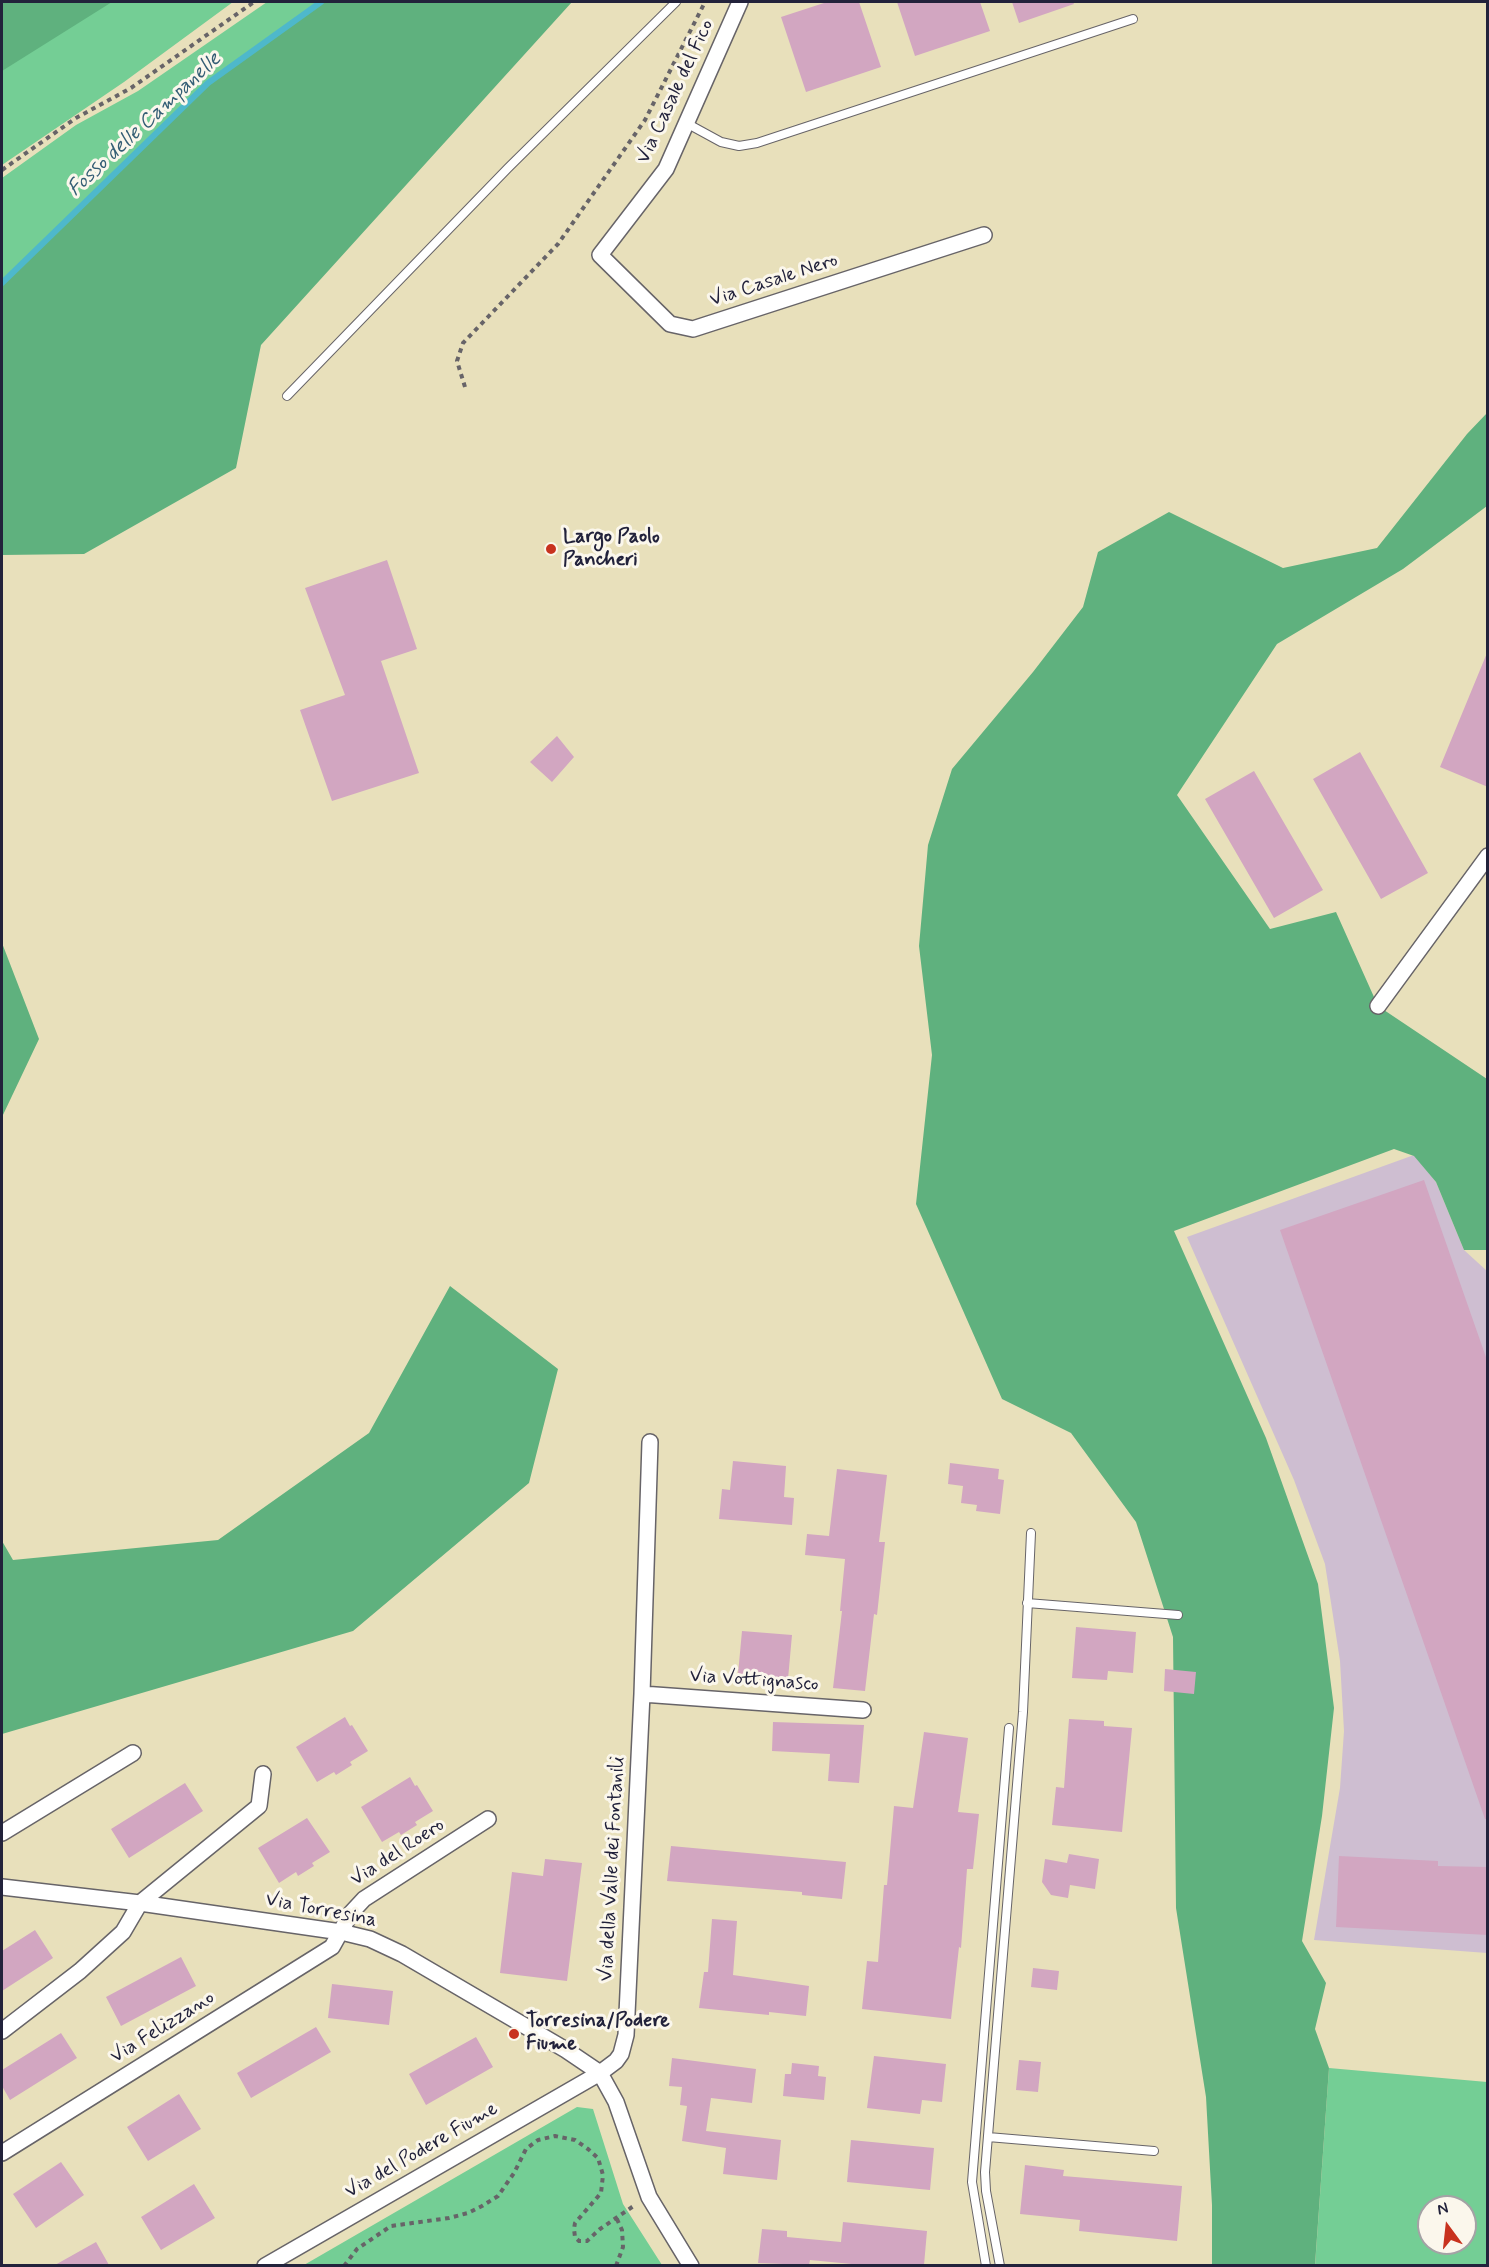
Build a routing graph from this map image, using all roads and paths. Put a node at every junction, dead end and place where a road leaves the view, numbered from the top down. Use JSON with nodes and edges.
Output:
{"nodes":[{"id":1,"x":254,"y":2,"type":"edge"},
{"id":2,"x":676,"y":2,"type":"edge"},
{"id":3,"x":705,"y":2,"type":"edge"},
{"id":4,"x":740,"y":2,"type":"edge"},
{"id":5,"x":1134,"y":19,"type":"dead end"},
{"id":6,"x":688,"y":124,"type":"junction"},
{"id":7,"x":2,"y":170,"type":"edge"},
{"id":8,"x":984,"y":235,"type":"dead end"},
{"id":9,"x":600,"y":255,"type":"joint"},
{"id":10,"x":465,"y":387,"type":"dead end"},
{"id":11,"x":287,"y":396,"type":"dead end"},
{"id":12,"x":1488,"y":856,"type":"edge"},
{"id":13,"x":1378,"y":1006,"type":"dead end"},
{"id":14,"x":650,"y":1442,"type":"dead end"},
{"id":15,"x":1031,"y":1533,"type":"dead end"},
{"id":16,"x":1027,"y":1603,"type":"junction"},
{"id":17,"x":1178,"y":1615,"type":"dead end"},
{"id":18,"x":642,"y":1694,"type":"junction"},
{"id":19,"x":862,"y":1710,"type":"dead end"},
{"id":20,"x":1009,"y":1728,"type":"dead end"},
{"id":21,"x":133,"y":1753,"type":"dead end"},
{"id":22,"x":263,"y":1774,"type":"dead end"},
{"id":23,"x":488,"y":1819,"type":"dead end"},
{"id":24,"x":2,"y":1833,"type":"edge"},
{"id":25,"x":2,"y":1887,"type":"edge"},
{"id":26,"x":140,"y":1903,"type":"junction"},
{"id":27,"x":341,"y":1932,"type":"junction"},
{"id":28,"x":2,"y":2031,"type":"edge"},
{"id":29,"x":600,"y":2073,"type":"junction"},
{"id":30,"x":988,"y":2137,"type":"junction"},
{"id":31,"x":1154,"y":2151,"type":"dead end"},
{"id":32,"x":2,"y":2153,"type":"edge"},
{"id":33,"x":649,"y":2197,"type":"junction"},
{"id":34,"x":616,"y":2217,"type":"junction"},
{"id":35,"x":265,"y":2265,"type":"edge"},
{"id":36,"x":344,"y":2265,"type":"edge"},
{"id":37,"x":616,"y":2265,"type":"edge"},
{"id":38,"x":691,"y":2265,"type":"edge"},
{"id":39,"x":986,"y":2265,"type":"edge"},
{"id":40,"x":1000,"y":2265,"type":"edge"}],
"edges":[{"from":1,"to":7,"type":"path"},
{"from":2,"to":11,"type":"lane"},
{"from":3,"to":10,"type":"path"},
{"from":4,"to":6,"type":"street","name":"Via Casale del Fico"},
{"from":5,"to":6,"type":"lane"},
{"from":6,"to":9,"type":"street","name":"Via Casale del Fico"},
{"from":8,"to":9,"type":"street","name":"Via Casale Nero"},
{"from":12,"to":13,"type":"street"},
{"from":14,"to":18,"type":"street","name":"Via della Valle dei Fontanili"},
{"from":15,"to":16,"type":"lane"},
{"from":16,"to":17,"type":"lane"},
{"from":16,"to":30,"type":"lane"},
{"from":18,"to":19,"type":"street","name":"Via Vottignasco"},
{"from":18,"to":29,"type":"street","name":"Via della Valle dei Fontanili"},
{"from":20,"to":39,"type":"lane"},
{"from":21,"to":24,"type":"street"},
{"from":22,"to":26,"type":"street"},
{"from":23,"to":27,"type":"street","name":"Via del Roero"},
{"from":25,"to":26,"type":"street","name":"Via Torresina"},
{"from":26,"to":27,"type":"street","name":"Via Torresina"},
{"from":26,"to":28,"type":"street"},
{"from":27,"to":29,"type":"street","name":"Via Torresina"},
{"from":27,"to":32,"type":"street","name":"Via Felizzano"},
{"from":29,"to":33,"type":"street"},
{"from":29,"to":35,"type":"street","name":"Via del Podere Fiume"},
{"from":30,"to":31,"type":"lane"},
{"from":30,"to":40,"type":"lane"},
{"from":33,"to":34,"type":"path"},
{"from":33,"to":38,"type":"street"},
{"from":34,"to":36,"type":"path"},
{"from":34,"to":37,"type":"path"}]}
